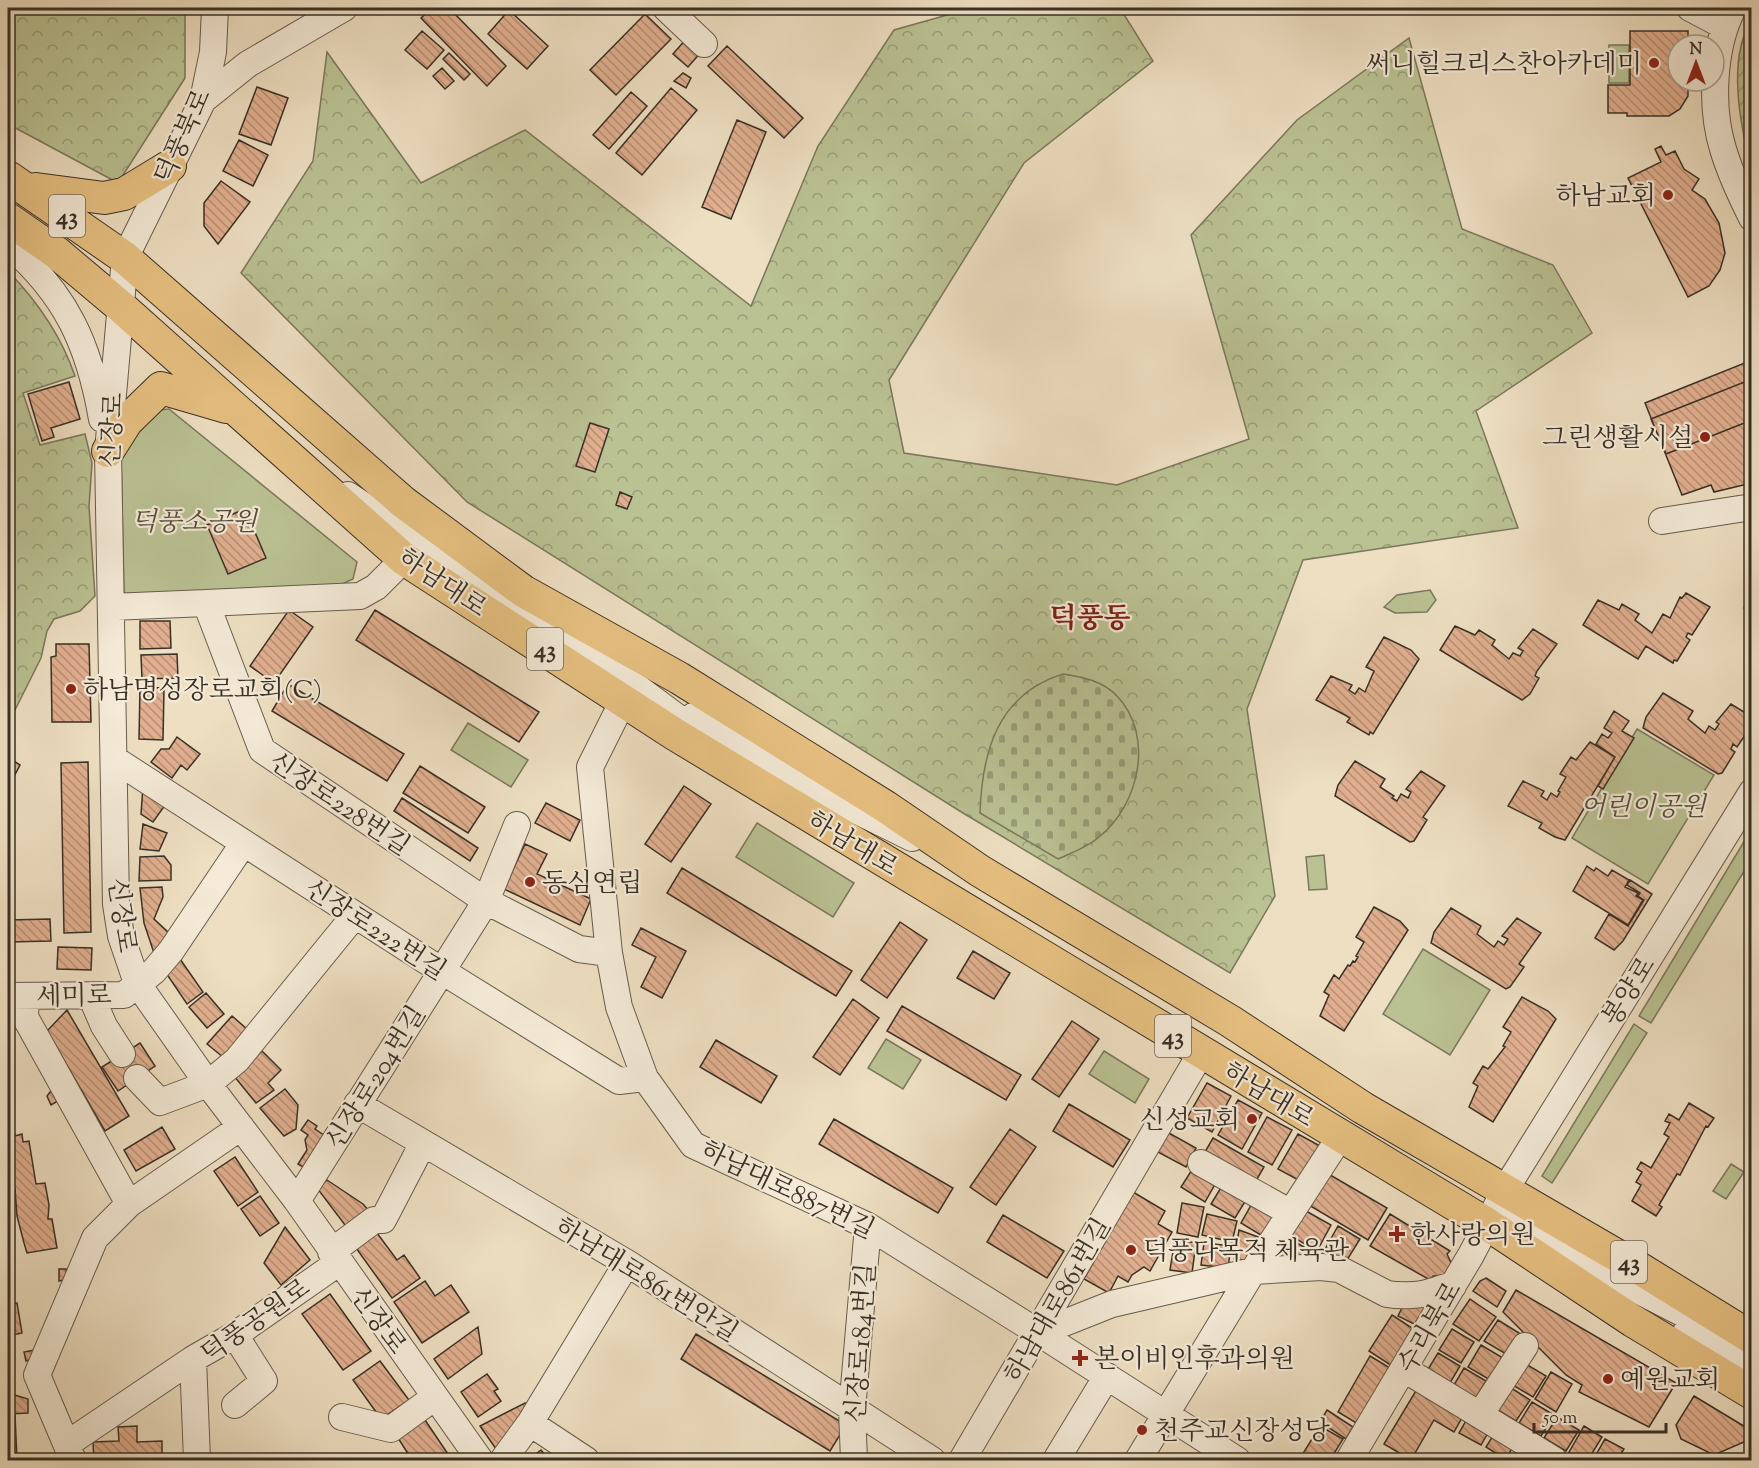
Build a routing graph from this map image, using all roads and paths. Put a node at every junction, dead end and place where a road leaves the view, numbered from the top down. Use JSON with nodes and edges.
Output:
{"nodes":[{"id":1,"x":215,"y":8,"type":"edge"},
{"id":2,"x":666,"y":8,"type":"edge"},
{"id":3,"x":1690,"y":8,"type":"edge"},
{"id":4,"x":341,"y":9,"type":"edge"},
{"id":5,"x":1728,"y":17,"type":"edge"},
{"id":6,"x":704,"y":44,"type":"dead end"},
{"id":7,"x":203,"y":100,"type":"junction"},
{"id":8,"x":170,"y":166,"type":"junction"},
{"id":9,"x":17,"y":182,"type":"edge"},
{"id":10,"x":1752,"y":218,"type":"edge"},
{"id":11,"x":8,"y":219,"type":"edge"},
{"id":12,"x":8,"y":244,"type":"edge"},
{"id":13,"x":125,"y":258,"type":"junction"},
{"id":14,"x":120,"y":306,"type":"junction"},
{"id":15,"x":236,"y":410,"type":"junction"},
{"id":16,"x":108,"y":451,"type":"junction"},
{"id":17,"x":296,"y":460,"type":"junction"},
{"id":18,"x":1752,"y":507,"type":"edge"},
{"id":19,"x":1662,"y":521,"type":"dead end"},
{"id":20,"x":404,"y":559,"type":"junction"},
{"id":21,"x":206,"y":603,"type":"junction"},
{"id":22,"x":111,"y":607,"type":"junction"},
{"id":23,"x":623,"y":701,"type":"junction"},
{"id":24,"x":114,"y":759,"type":"junction"},
{"id":25,"x":1752,"y":792,"type":"edge"},
{"id":26,"x":811,"y":817,"type":"junction"},
{"id":27,"x":517,"y":825,"type":"dead end"},
{"id":28,"x":243,"y":844,"type":"junction"},
{"id":29,"x":486,"y":901,"type":"junction"},
{"id":30,"x":355,"y":915,"type":"junction"},
{"id":31,"x":609,"y":953,"type":"junction"},
{"id":32,"x":441,"y":971,"type":"junction"},
{"id":33,"x":137,"y":983,"type":"junction"},
{"id":34,"x":17,"y":996,"type":"edge"},
{"id":35,"x":91,"y":996,"type":"junction"},
{"id":36,"x":1201,"y":1053,"type":"junction"},
{"id":37,"x":122,"y":1054,"type":"dead end"},
{"id":38,"x":137,"y":1078,"type":"dead end"},
{"id":39,"x":645,"y":1078,"type":"junction"},
{"id":40,"x":208,"y":1084,"type":"junction"},
{"id":41,"x":357,"y":1104,"type":"junction"},
{"id":42,"x":241,"y":1127,"type":"junction"},
{"id":43,"x":1340,"y":1137,"type":"junction"},
{"id":44,"x":423,"y":1143,"type":"junction"},
{"id":45,"x":1201,"y":1162,"type":"dead end"},
{"id":46,"x":1504,"y":1190,"type":"junction"},
{"id":47,"x":297,"y":1201,"type":"junction"},
{"id":48,"x":129,"y":1204,"type":"junction"},
{"id":49,"x":1291,"y":1213,"type":"junction"},
{"id":50,"x":1487,"y":1224,"type":"junction"},
{"id":51,"x":868,"y":1226,"type":"junction"},
{"id":52,"x":1537,"y":1255,"type":"junction"},
{"id":53,"x":335,"y":1257,"type":"junction"},
{"id":54,"x":627,"y":1263,"type":"junction"},
{"id":55,"x":1253,"y":1271,"type":"junction"},
{"id":56,"x":1453,"y":1286,"type":"junction"},
{"id":57,"x":1040,"y":1333,"type":"junction"},
{"id":58,"x":235,"y":1335,"type":"junction"},
{"id":59,"x":1752,"y":1339,"type":"edge"},
{"id":60,"x":1525,"y":1346,"type":"dead end"},
{"id":61,"x":194,"y":1359,"type":"junction"},
{"id":62,"x":1752,"y":1365,"type":"edge"},
{"id":63,"x":1404,"y":1369,"type":"junction"},
{"id":64,"x":1107,"y":1376,"type":"junction"},
{"id":65,"x":1752,"y":1393,"type":"edge"},
{"id":66,"x":435,"y":1398,"type":"junction"},
{"id":67,"x":235,"y":1405,"type":"dead end"},
{"id":68,"x":852,"y":1410,"type":"junction"},
{"id":69,"x":1166,"y":1414,"type":"junction"},
{"id":70,"x":1480,"y":1415,"type":"junction"},
{"id":71,"x":342,"y":1417,"type":"dead end"},
{"id":72,"x":530,"y":1423,"type":"junction"},
{"id":73,"x":70,"y":1452,"type":"edge"},
{"id":74,"x":1551,"y":1460,"type":"edge"},
{"id":75,"x":197,"y":1461,"type":"edge"},
{"id":76,"x":480,"y":1461,"type":"edge"},
{"id":77,"x":503,"y":1461,"type":"edge"},
{"id":78,"x":586,"y":1461,"type":"edge"},
{"id":79,"x":854,"y":1461,"type":"edge"},
{"id":80,"x":932,"y":1461,"type":"edge"},
{"id":81,"x":962,"y":1461,"type":"edge"},
{"id":82,"x":1056,"y":1461,"type":"edge"},
{"id":83,"x":1138,"y":1461,"type":"edge"},
{"id":84,"x":1237,"y":1461,"type":"edge"},
{"id":85,"x":1349,"y":1461,"type":"edge"}],
"edges":[{"from":1,"to":7,"type":"street","name":"덕풍북로"},
{"from":2,"to":6,"type":"street"},
{"from":3,"to":5,"type":"street"},
{"from":4,"to":7,"type":"street"},
{"from":5,"to":10,"type":"street"},
{"from":7,"to":8,"type":"street","name":"덕풍북로"},
{"from":8,"to":9,"type":"main road"},
{"from":8,"to":13,"type":"street","name":"덕풍북로"},
{"from":9,"to":13,"type":"main road","name":"하남대로","number":"43"},
{"from":11,"to":14,"type":"main road","name":"하남대로","number":"43"},
{"from":12,"to":16,"type":"street"},
{"from":13,"to":14,"type":"street","name":"신장로"},
{"from":13,"to":46,"type":"main road","name":"하남대로","number":"43"},
{"from":14,"to":15,"type":"main road","name":"하남대로","number":"43"},
{"from":14,"to":16,"type":"street","name":"신장로"},
{"from":15,"to":16,"type":"main road"},
{"from":15,"to":17,"type":"main road","name":"하남대로","number":"43"},
{"from":16,"to":22,"type":"street","name":"신장로"},
{"from":17,"to":20,"type":"main road","name":"하남대로","number":"43"},
{"from":17,"to":26,"type":"street"},
{"from":18,"to":19,"type":"street"},
{"from":20,"to":21,"type":"street"},
{"from":20,"to":23,"type":"main road","name":"하남대로","number":"43"},
{"from":21,"to":22,"type":"street"},
{"from":21,"to":29,"type":"street","name":"신장로228번길"},
{"from":22,"to":24,"type":"street","name":"신장로"},
{"from":23,"to":26,"type":"main road","name":"하남대로","number":"43"},
{"from":23,"to":31,"type":"street","name":"하남대로887번길"},
{"from":24,"to":28,"type":"street","name":"신장로222번길"},
{"from":24,"to":33,"type":"street","name":"신장로"},
{"from":25,"to":46,"type":"street","name":"봉양로"},
{"from":26,"to":36,"type":"main road","name":"하남대로","number":"43"},
{"from":27,"to":29,"type":"street","name":"신장로204번길"},
{"from":28,"to":30,"type":"street","name":"신장로222번길"},
{"from":28,"to":33,"type":"street","name":"세미로"},
{"from":29,"to":31,"type":"street","name":"신장로228번길"},
{"from":29,"to":32,"type":"street","name":"신장로204번길"},
{"from":30,"to":32,"type":"street","name":"신장로222번길"},
{"from":30,"to":40,"type":"street"},
{"from":31,"to":39,"type":"street","name":"하남대로887번길"},
{"from":32,"to":39,"type":"street","name":"신장로222번길"},
{"from":32,"to":41,"type":"street","name":"신장로204번길"},
{"from":33,"to":35,"type":"street","name":"세미로"},
{"from":33,"to":40,"type":"street","name":"신장로"},
{"from":34,"to":35,"type":"street","name":"세미로"},
{"from":34,"to":48,"type":"street"},
{"from":35,"to":37,"type":"street"},
{"from":36,"to":43,"type":"main road","name":"하남대로","number":"43"},
{"from":36,"to":57,"type":"street","name":"하남대로861번길"},
{"from":38,"to":40,"type":"street"},
{"from":39,"to":51,"type":"street","name":"하남대로887번길"},
{"from":40,"to":42,"type":"street","name":"신장로"},
{"from":41,"to":44,"type":"street","name":"하남대로861번안길"},
{"from":41,"to":47,"type":"street","name":"신장로204번길"},
{"from":42,"to":47,"type":"street","name":"신장로"},
{"from":42,"to":48,"type":"street"},
{"from":43,"to":49,"type":"street"},
{"from":43,"to":50,"type":"main road","name":"하남대로","number":"43"},
{"from":44,"to":53,"type":"street","name":"덕풍공원로"},
{"from":44,"to":54,"type":"street","name":"하남대로861번안길"},
{"from":45,"to":49,"type":"street"},
{"from":46,"to":50,"type":"street","name":"수리북로"},
{"from":46,"to":59,"type":"main road","name":"하남대로","number":"43"},
{"from":47,"to":53,"type":"street","name":"신장로"},
{"from":48,"to":73,"type":"street"},
{"from":49,"to":55,"type":"street"},
{"from":50,"to":52,"type":"main road","name":"하남대로","number":"43"},
{"from":50,"to":56,"type":"street","name":"수리북로"},
{"from":51,"to":57,"type":"street","name":"하남대로887번길"},
{"from":51,"to":68,"type":"street","name":"신장로184번길"},
{"from":52,"to":62,"type":"street"},
{"from":52,"to":65,"type":"main road","name":"하남대로","number":"43"},
{"from":53,"to":58,"type":"street","name":"덕풍공원로"},
{"from":53,"to":66,"type":"street","name":"신장로"},
{"from":54,"to":68,"type":"street","name":"하남대로861번안길"},
{"from":54,"to":72,"type":"street"},
{"from":55,"to":56,"type":"street"},
{"from":55,"to":57,"type":"street"},
{"from":55,"to":69,"type":"street"},
{"from":56,"to":63,"type":"street","name":"수리북로"},
{"from":57,"to":64,"type":"street","name":"하남대로887번길"},
{"from":57,"to":81,"type":"street","name":"하남대로861번길"},
{"from":58,"to":61,"type":"street","name":"덕풍공원로"},
{"from":58,"to":67,"type":"street"},
{"from":60,"to":70,"type":"street"},
{"from":61,"to":73,"type":"street"},
{"from":61,"to":75,"type":"street","name":"덕풍공원로"},
{"from":63,"to":70,"type":"street"},
{"from":63,"to":85,"type":"street","name":"수리북로"},
{"from":64,"to":69,"type":"street","name":"하남대로887번길"},
{"from":64,"to":82,"type":"street"},
{"from":66,"to":71,"type":"street"},
{"from":66,"to":76,"type":"street","name":"신장로"},
{"from":68,"to":79,"type":"street","name":"신장로184번길"},
{"from":68,"to":80,"type":"street","name":"하남대로861번안길"},
{"from":69,"to":83,"type":"street"},
{"from":69,"to":84,"type":"street","name":"하남대로887번길"},
{"from":70,"to":74,"type":"street"},
{"from":72,"to":77,"type":"street"},
{"from":72,"to":78,"type":"street"}]}
